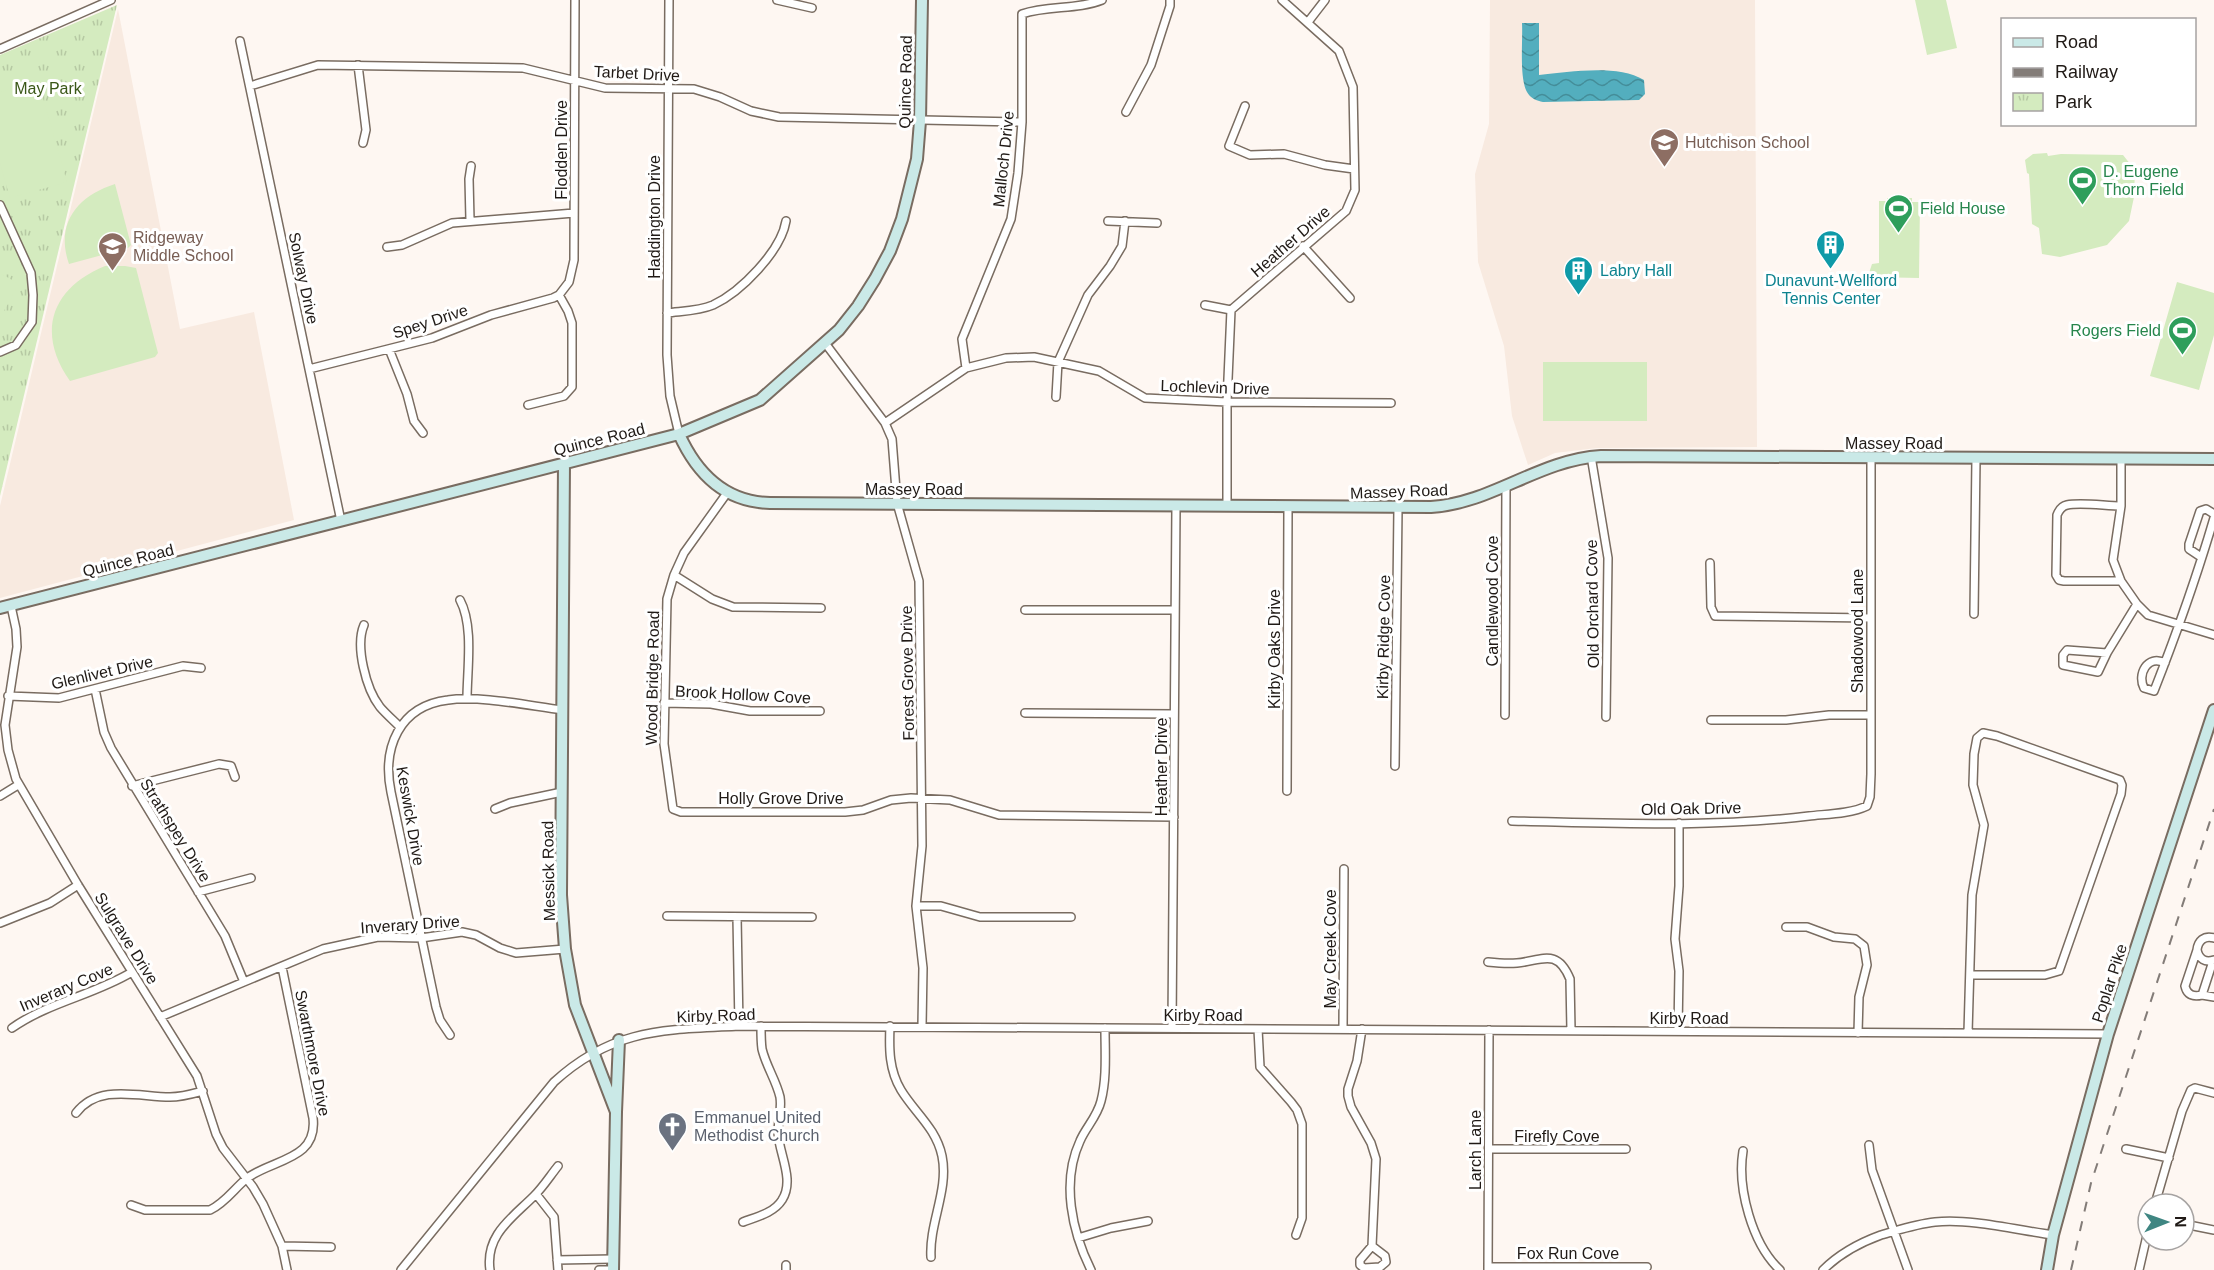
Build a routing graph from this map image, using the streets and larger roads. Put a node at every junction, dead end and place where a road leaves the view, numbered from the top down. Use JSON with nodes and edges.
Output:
{"nodes":[{"id":1,"x":111,"y":0,"type":"edge"},
{"id":2,"x":575,"y":0,"type":"edge"},
{"id":3,"x":669,"y":0,"type":"edge"},
{"id":4,"x":777,"y":0,"type":"edge"},
{"id":5,"x":922,"y":0,"type":"edge"},
{"id":6,"x":1102,"y":0,"type":"edge"},
{"id":7,"x":1170,"y":0,"type":"edge"},
{"id":8,"x":1282,"y":0,"type":"edge"},
{"id":9,"x":1325,"y":0,"type":"edge"},
{"id":10,"x":812,"y":8,"type":"dead end"},
{"id":11,"x":1308,"y":21,"type":"junction"},
{"id":12,"x":240,"y":41,"type":"dead end"},
{"id":13,"x":0,"y":49,"type":"edge"},
{"id":14,"x":358,"y":65,"type":"junction"},
{"id":15,"x":574,"y":81,"type":"junction"},
{"id":16,"x":250,"y":86,"type":"junction"},
{"id":17,"x":668,"y":88,"type":"junction"},
{"id":18,"x":1245,"y":106,"type":"dead end"},
{"id":19,"x":1126,"y":112,"type":"dead end"},
{"id":20,"x":920,"y":120,"type":"junction"},
{"id":21,"x":1022,"y":122,"type":"junction"},
{"id":22,"x":363,"y":143,"type":"dead end"},
{"id":23,"x":471,"y":166,"type":"dead end"},
{"id":24,"x":1354,"y":169,"type":"junction"},
{"id":25,"x":0,"y":205,"type":"edge"},
{"id":26,"x":574,"y":213,"type":"junction"},
{"id":27,"x":470,"y":220,"type":"junction"},
{"id":28,"x":786,"y":221,"type":"dead end"},
{"id":29,"x":1108,"y":221,"type":"dead end"},
{"id":30,"x":1125,"y":221,"type":"junction"},
{"id":31,"x":1157,"y":222,"type":"dead end"},
{"id":32,"x":1303,"y":246,"type":"junction"},
{"id":33,"x":387,"y":247,"type":"dead end"},
{"id":34,"x":559,"y":295,"type":"junction"},
{"id":35,"x":1350,"y":298,"type":"dead end"},
{"id":36,"x":1204,"y":305,"type":"dead end"},
{"id":37,"x":1232,"y":310,"type":"junction"},
{"id":38,"x":667,"y":313,"type":"junction"},
{"id":39,"x":825,"y":343,"type":"junction"},
{"id":40,"x":389,"y":349,"type":"junction"},
{"id":41,"x":0,"y":352,"type":"edge"},
{"id":42,"x":1058,"y":362,"type":"junction"},
{"id":43,"x":966,"y":368,"type":"junction"},
{"id":44,"x":309,"y":369,"type":"junction"},
{"id":45,"x":1056,"y":397,"type":"dead end"},
{"id":46,"x":1227,"y":402,"type":"junction"},
{"id":47,"x":1391,"y":403,"type":"dead end"},
{"id":48,"x":528,"y":405,"type":"dead end"},
{"id":49,"x":885,"y":423,"type":"junction"},
{"id":50,"x":423,"y":433,"type":"dead end"},
{"id":51,"x":679,"y":434,"type":"junction"},
{"id":52,"x":1591,"y":456,"type":"junction"},
{"id":53,"x":1871,"y":458,"type":"junction"},
{"id":54,"x":1976,"y":459,"type":"junction"},
{"id":55,"x":2214,"y":459,"type":"edge"},
{"id":56,"x":2121,"y":460,"type":"junction"},
{"id":57,"x":564,"y":463,"type":"junction"},
{"id":58,"x":1506,"y":486,"type":"junction"},
{"id":59,"x":727,"y":493,"type":"junction"},
{"id":60,"x":897,"y":503,"type":"junction"},
{"id":61,"x":1176,"y":506,"type":"junction"},
{"id":62,"x":1227,"y":506,"type":"junction"},
{"id":63,"x":2121,"y":506,"type":"junction"},
{"id":64,"x":1288,"y":507,"type":"junction"},
{"id":65,"x":1398,"y":508,"type":"junction"},
{"id":66,"x":2214,"y":516,"type":"edge"},
{"id":67,"x":341,"y":521,"type":"junction"},
{"id":68,"x":2201,"y":556,"type":"junction"},
{"id":69,"x":1710,"y":563,"type":"dead end"},
{"id":70,"x":674,"y":575,"type":"junction"},
{"id":71,"x":2121,"y":581,"type":"junction"},
{"id":72,"x":460,"y":600,"type":"dead end"},
{"id":73,"x":2137,"y":603,"type":"junction"},
{"id":74,"x":5,"y":607,"type":"edge"},
{"id":75,"x":821,"y":608,"type":"dead end"},
{"id":76,"x":1024,"y":610,"type":"dead end"},
{"id":77,"x":1174,"y":610,"type":"junction"},
{"id":78,"x":1974,"y":614,"type":"dead end"},
{"id":79,"x":1870,"y":618,"type":"junction"},
{"id":80,"x":2179,"y":624,"type":"junction"},
{"id":81,"x":364,"y":625,"type":"dead end"},
{"id":82,"x":2214,"y":635,"type":"edge"},
{"id":83,"x":2107,"y":653,"type":"junction"},
{"id":84,"x":2164,"y":663,"type":"junction"},
{"id":85,"x":201,"y":668,"type":"dead end"},
{"id":86,"x":95,"y":689,"type":"junction"},
{"id":87,"x":8,"y":696,"type":"junction"},
{"id":88,"x":467,"y":699,"type":"junction"},
{"id":89,"x":664,"y":703,"type":"junction"},
{"id":90,"x":563,"y":710,"type":"junction"},
{"id":91,"x":2214,"y":710,"type":"edge"},
{"id":92,"x":820,"y":711,"type":"dead end"},
{"id":93,"x":1024,"y":713,"type":"dead end"},
{"id":94,"x":1174,"y":714,"type":"junction"},
{"id":95,"x":1505,"y":715,"type":"dead end"},
{"id":96,"x":1870,"y":715,"type":"junction"},
{"id":97,"x":1606,"y":717,"type":"dead end"},
{"id":98,"x":1711,"y":720,"type":"dead end"},
{"id":99,"x":400,"y":727,"type":"junction"},
{"id":100,"x":1395,"y":766,"type":"dead end"},
{"id":101,"x":235,"y":777,"type":"dead end"},
{"id":102,"x":18,"y":786,"type":"junction"},
{"id":103,"x":132,"y":786,"type":"junction"},
{"id":104,"x":1287,"y":791,"type":"dead end"},
{"id":105,"x":562,"y":792,"type":"junction"},
{"id":106,"x":0,"y":796,"type":"edge"},
{"id":107,"x":922,"y":798,"type":"junction"},
{"id":108,"x":1869,"y":804,"type":"joint"},
{"id":109,"x":495,"y":809,"type":"dead end"},
{"id":110,"x":673,"y":809,"type":"joint"},
{"id":111,"x":1174,"y":817,"type":"junction"},
{"id":112,"x":1512,"y":821,"type":"dead end"},
{"id":113,"x":1679,"y":823,"type":"junction"},
{"id":114,"x":1344,"y":869,"type":"dead end"},
{"id":115,"x":251,"y":878,"type":"dead end"},
{"id":116,"x":78,"y":885,"type":"junction"},
{"id":117,"x":198,"y":892,"type":"junction"},
{"id":118,"x":916,"y":906,"type":"junction"},
{"id":119,"x":667,"y":916,"type":"dead end"},
{"id":120,"x":737,"y":917,"type":"junction"},
{"id":121,"x":812,"y":917,"type":"dead end"},
{"id":122,"x":1071,"y":917,"type":"dead end"},
{"id":123,"x":0,"y":923,"type":"edge"},
{"id":124,"x":1786,"y":927,"type":"dead end"},
{"id":125,"x":421,"y":938,"type":"junction"},
{"id":126,"x":2214,"y":938,"type":"edge"},
{"id":127,"x":565,"y":949,"type":"junction"},
{"id":128,"x":2197,"y":950,"type":"junction"},
{"id":129,"x":2213,"y":961,"type":"edge"},
{"id":130,"x":1488,"y":962,"type":"dead end"},
{"id":131,"x":282,"y":967,"type":"junction"},
{"id":132,"x":132,"y":972,"type":"junction"},
{"id":133,"x":1970,"y":975,"type":"junction"},
{"id":134,"x":244,"y":982,"type":"junction"},
{"id":135,"x":2202,"y":995,"type":"junction"},
{"id":136,"x":2214,"y":997,"type":"edge"},
{"id":137,"x":160,"y":1017,"type":"junction"},
{"id":138,"x":739,"y":1026,"type":"junction"},
{"id":139,"x":761,"y":1026,"type":"junction"},
{"id":140,"x":890,"y":1026,"type":"junction"},
{"id":141,"x":922,"y":1026,"type":"junction"},
{"id":142,"x":12,"y":1028,"type":"dead end"},
{"id":143,"x":1105,"y":1028,"type":"junction"},
{"id":144,"x":1172,"y":1028,"type":"junction"},
{"id":145,"x":1258,"y":1029,"type":"junction"},
{"id":146,"x":1343,"y":1029,"type":"junction"},
{"id":147,"x":1362,"y":1029,"type":"junction"},
{"id":148,"x":1489,"y":1030,"type":"junction"},
{"id":149,"x":1571,"y":1030,"type":"junction"},
{"id":150,"x":1678,"y":1031,"type":"junction"},
{"id":151,"x":1858,"y":1032,"type":"junction"},
{"id":152,"x":1968,"y":1033,"type":"junction"},
{"id":153,"x":2108,"y":1034,"type":"junction"},
{"id":154,"x":450,"y":1035,"type":"dead end"},
{"id":155,"x":619,"y":1040,"type":"junction"},
{"id":156,"x":593,"y":1053,"type":"junction"},
{"id":157,"x":203,"y":1091,"type":"junction"},
{"id":158,"x":2214,"y":1093,"type":"edge"},
{"id":159,"x":616,"y":1112,"type":"junction"},
{"id":160,"x":76,"y":1113,"type":"dead end"},
{"id":161,"x":1869,"y":1145,"type":"dead end"},
{"id":162,"x":1489,"y":1149,"type":"junction"},
{"id":163,"x":1626,"y":1149,"type":"dead end"},
{"id":164,"x":2126,"y":1149,"type":"dead end"},
{"id":165,"x":1743,"y":1151,"type":"dead end"},
{"id":166,"x":2169,"y":1158,"type":"junction"},
{"id":167,"x":558,"y":1166,"type":"dead end"},
{"id":168,"x":247,"y":1179,"type":"junction"},
{"id":169,"x":2159,"y":1192,"type":"edge"},
{"id":170,"x":536,"y":1194,"type":"junction"},
{"id":171,"x":131,"y":1205,"type":"dead end"},
{"id":172,"x":1148,"y":1221,"type":"dead end"},
{"id":173,"x":743,"y":1222,"type":"dead end"},
{"id":174,"x":2196,"y":1226,"type":"edge"},
{"id":175,"x":2214,"y":1230,"type":"edge"},
{"id":176,"x":1893,"y":1231,"type":"junction"},
{"id":177,"x":2053,"y":1235,"type":"junction"},
{"id":178,"x":1296,"y":1236,"type":"dead end"},
{"id":179,"x":1078,"y":1238,"type":"junction"},
{"id":180,"x":1372,"y":1245,"type":"dead end"},
{"id":181,"x":282,"y":1246,"type":"junction"},
{"id":182,"x":331,"y":1247,"type":"dead end"},
{"id":183,"x":2143,"y":1252,"type":"edge"},
{"id":184,"x":930,"y":1257,"type":"dead end"},
{"id":185,"x":557,"y":1260,"type":"junction"},
{"id":186,"x":613,"y":1266,"type":"edge"},
{"id":187,"x":1647,"y":1267,"type":"dead end"},
{"id":188,"x":1488,"y":1268,"type":"edge"},
{"id":189,"x":1089,"y":1269,"type":"edge"},
{"id":190,"x":287,"y":1270,"type":"edge"},
{"id":191,"x":401,"y":1270,"type":"edge"},
{"id":192,"x":489,"y":1270,"type":"edge"},
{"id":193,"x":558,"y":1270,"type":"edge"},
{"id":194,"x":599,"y":1270,"type":"edge"},
{"id":195,"x":1780,"y":1270,"type":"edge"},
{"id":196,"x":1823,"y":1270,"type":"edge"},
{"id":197,"x":1908,"y":1270,"type":"edge"},
{"id":198,"x":2047,"y":1270,"type":"edge"},
{"id":199,"x":2139,"y":1270,"type":"edge"}],
"edges":[{"from":1,"to":13,"type":"street"},
{"from":2,"to":15,"type":"street","name":"Flodden Drive"},
{"from":3,"to":17,"type":"street","name":"Haddington Drive"},
{"from":4,"to":10,"type":"street"},
{"from":5,"to":20,"type":"street","name":"Quince Road"},
{"from":6,"to":21,"type":"street","name":"Malloch Drive"},
{"from":7,"to":19,"type":"street"},
{"from":8,"to":11,"type":"street","name":"Heather Drive"},
{"from":9,"to":11,"type":"street"},
{"from":11,"to":24,"type":"street","name":"Heather Drive"},
{"from":12,"to":16,"type":"street","name":"Solway Drive"},
{"from":14,"to":15,"type":"street","name":"Tarbet Drive"},
{"from":14,"to":16,"type":"street","name":"Tarbet Drive"},
{"from":14,"to":22,"type":"street"},
{"from":15,"to":17,"type":"street","name":"Tarbet Drive"},
{"from":15,"to":26,"type":"street","name":"Flodden Drive"},
{"from":16,"to":44,"type":"street","name":"Solway Drive"},
{"from":17,"to":20,"type":"street","name":"Tarbet Drive"},
{"from":17,"to":38,"type":"street","name":"Haddington Drive"},
{"from":18,"to":24,"type":"street"},
{"from":20,"to":21,"type":"street","name":"Tarbet Drive"},
{"from":20,"to":39,"type":"street","name":"Quince Road"},
{"from":21,"to":43,"type":"street","name":"Malloch Drive"},
{"from":23,"to":27,"type":"street"},
{"from":24,"to":32,"type":"street","name":"Heather Drive"},
{"from":25,"to":41,"type":"street"},
{"from":26,"to":27,"type":"street"},
{"from":26,"to":34,"type":"street","name":"Flodden Drive"},
{"from":27,"to":33,"type":"street"},
{"from":28,"to":38,"type":"street"},
{"from":29,"to":30,"type":"street"},
{"from":30,"to":31,"type":"street"},
{"from":30,"to":42,"type":"street"},
{"from":32,"to":35,"type":"street"},
{"from":32,"to":37,"type":"street","name":"Heather Drive"},
{"from":34,"to":40,"type":"street","name":"Spey Drive"},
{"from":34,"to":48,"type":"street"},
{"from":36,"to":37,"type":"street"},
{"from":37,"to":46,"type":"street"},
{"from":38,"to":51,"type":"street","name":"Haddington Drive"},
{"from":39,"to":49,"type":"street","name":"Forest Grove Drive"},
{"from":39,"to":51,"type":"street","name":"Quince Road"},
{"from":40,"to":44,"type":"street","name":"Spey Drive"},
{"from":40,"to":50,"type":"street"},
{"from":42,"to":43,"type":"street","name":"Lochlevin Drive"},
{"from":42,"to":45,"type":"street"},
{"from":42,"to":46,"type":"street","name":"Lochlevin Drive"},
{"from":43,"to":49,"type":"street","name":"Lochlevin Drive"},
{"from":44,"to":67,"type":"street","name":"Solway Drive"},
{"from":46,"to":47,"type":"street","name":"Lochlevin Drive"},
{"from":46,"to":62,"type":"street"},
{"from":49,"to":60,"type":"street","name":"Forest Grove Drive"},
{"from":51,"to":57,"type":"street","name":"Quince Road"},
{"from":51,"to":59,"type":"street","name":"Massey Road"},
{"from":52,"to":53,"type":"street","name":"Massey Road"},
{"from":52,"to":58,"type":"street","name":"Massey Road"},
{"from":52,"to":97,"type":"street","name":"Old Orchard Cove"},
{"from":53,"to":54,"type":"street","name":"Massey Road"},
{"from":53,"to":79,"type":"street","name":"Shadowood Lane"},
{"from":54,"to":56,"type":"street","name":"Massey Road"},
{"from":54,"to":78,"type":"street"},
{"from":55,"to":56,"type":"street","name":"Massey Road"},
{"from":56,"to":63,"type":"street"},
{"from":57,"to":67,"type":"street","name":"Quince Road"},
{"from":57,"to":90,"type":"street","name":"Messick Road"},
{"from":58,"to":65,"type":"street","name":"Massey Road"},
{"from":58,"to":95,"type":"street","name":"Candlewood Cove"},
{"from":59,"to":60,"type":"street","name":"Massey Road"},
{"from":59,"to":70,"type":"street","name":"Wood Bridge Road"},
{"from":60,"to":61,"type":"street","name":"Massey Road"},
{"from":60,"to":107,"type":"street","name":"Forest Grove Drive"},
{"from":61,"to":62,"type":"street","name":"Massey Road"},
{"from":61,"to":77,"type":"street","name":"Heather Drive"},
{"from":62,"to":64,"type":"street","name":"Massey Road"},
{"from":63,"to":71,"type":"street"},
{"from":63,"to":71,"type":"street"},
{"from":64,"to":65,"type":"street","name":"Massey Road"},
{"from":64,"to":104,"type":"street","name":"Kirby Oaks Drive"},
{"from":65,"to":100,"type":"street","name":"Kirby Ridge Cove"},
{"from":66,"to":68,"type":"street"},
{"from":66,"to":68,"type":"street"},
{"from":67,"to":74,"type":"street","name":"Quince Road"},
{"from":68,"to":80,"type":"street"},
{"from":69,"to":79,"type":"street"},
{"from":70,"to":75,"type":"street"},
{"from":70,"to":89,"type":"street","name":"Wood Bridge Road"},
{"from":71,"to":73,"type":"street"},
{"from":72,"to":88,"type":"street"},
{"from":73,"to":80,"type":"street"},
{"from":73,"to":83,"type":"street"},
{"from":74,"to":87,"type":"street","name":"Sulgrave Drive"},
{"from":76,"to":77,"type":"street"},
{"from":77,"to":94,"type":"street","name":"Heather Drive"},
{"from":79,"to":96,"type":"street","name":"Shadowood Lane"},
{"from":80,"to":82,"type":"street"},
{"from":80,"to":84,"type":"street"},
{"from":81,"to":99,"type":"street"},
{"from":83,"to":83,"type":"street"},
{"from":84,"to":84,"type":"street"},
{"from":85,"to":86,"type":"street","name":"Glenlivet Drive"},
{"from":86,"to":87,"type":"street","name":"Glenlivet Drive"},
{"from":86,"to":103,"type":"street","name":"Strathspey Drive"},
{"from":87,"to":102,"type":"street","name":"Sulgrave Drive"},
{"from":88,"to":90,"type":"street"},
{"from":88,"to":99,"type":"street"},
{"from":89,"to":92,"type":"street","name":"Brook Hollow Cove"},
{"from":89,"to":110,"type":"street","name":"Wood Bridge Road"},
{"from":90,"to":105,"type":"street","name":"Messick Road"},
{"from":91,"to":153,"type":"street","name":"Poplar Pike"},
{"from":93,"to":94,"type":"street"},
{"from":94,"to":111,"type":"street","name":"Heather Drive"},
{"from":96,"to":98,"type":"street"},
{"from":96,"to":108,"type":"street","name":"Shadowood Lane"},
{"from":99,"to":125,"type":"street","name":"Keswick Drive"},
{"from":101,"to":103,"type":"street"},
{"from":102,"to":106,"type":"street"},
{"from":102,"to":116,"type":"street","name":"Sulgrave Drive"},
{"from":103,"to":117,"type":"street","name":"Strathspey Drive"},
{"from":105,"to":109,"type":"street"},
{"from":105,"to":127,"type":"street","name":"Messick Road"},
{"from":107,"to":110,"type":"street","name":"Holly Grove Drive"},
{"from":107,"to":111,"type":"street","name":"Holly Grove Drive"},
{"from":107,"to":118,"type":"street","name":"Forest Grove Drive"},
{"from":108,"to":113,"type":"street","name":"Old Oak Drive"},
{"from":111,"to":144,"type":"street","name":"Heather Drive"},
{"from":112,"to":113,"type":"street","name":"Old Oak Drive"},
{"from":113,"to":150,"type":"street"},
{"from":114,"to":146,"type":"street","name":"May Creek Cove"},
{"from":115,"to":117,"type":"street"},
{"from":116,"to":123,"type":"street"},
{"from":116,"to":132,"type":"street","name":"Sulgrave Drive"},
{"from":117,"to":134,"type":"street","name":"Strathspey Drive"},
{"from":118,"to":122,"type":"street"},
{"from":118,"to":141,"type":"street","name":"Forest Grove Drive"},
{"from":119,"to":120,"type":"street"},
{"from":120,"to":121,"type":"street"},
{"from":120,"to":138,"type":"street"},
{"from":124,"to":151,"type":"street"},
{"from":125,"to":127,"type":"street","name":"Inverary Drive"},
{"from":125,"to":131,"type":"street","name":"Inverary Drive"},
{"from":125,"to":154,"type":"street","name":"Keswick Drive"},
{"from":126,"to":128,"type":"street"},
{"from":127,"to":156,"type":"street","name":"Messick Road"},
{"from":128,"to":129,"type":"street"},
{"from":128,"to":135,"type":"street"},
{"from":129,"to":135,"type":"street"},
{"from":130,"to":149,"type":"street"},
{"from":131,"to":134,"type":"street","name":"Inverary Drive"},
{"from":131,"to":168,"type":"street","name":"Swarthmore Drive"},
{"from":132,"to":137,"type":"street","name":"Sulgrave Drive"},
{"from":132,"to":142,"type":"street","name":"Inverary Cove"},
{"from":133,"to":133,"type":"street"},
{"from":133,"to":152,"type":"street"},
{"from":134,"to":137,"type":"street","name":"Inverary Drive"},
{"from":135,"to":136,"type":"street"},
{"from":137,"to":157,"type":"street","name":"Sulgrave Drive"},
{"from":138,"to":139,"type":"street","name":"Kirby Road"},
{"from":138,"to":155,"type":"street","name":"Kirby Road"},
{"from":139,"to":140,"type":"street","name":"Kirby Road"},
{"from":139,"to":173,"type":"street"},
{"from":140,"to":141,"type":"street","name":"Kirby Road"},
{"from":140,"to":184,"type":"street"},
{"from":141,"to":143,"type":"street","name":"Kirby Road"},
{"from":143,"to":144,"type":"street","name":"Kirby Road"},
{"from":143,"to":179,"type":"street"},
{"from":144,"to":145,"type":"street","name":"Kirby Road"},
{"from":145,"to":146,"type":"street","name":"Kirby Road"},
{"from":145,"to":178,"type":"street"},
{"from":146,"to":147,"type":"street","name":"Kirby Road"},
{"from":147,"to":148,"type":"street","name":"Kirby Road"},
{"from":147,"to":180,"type":"street"},
{"from":148,"to":149,"type":"street","name":"Kirby Road"},
{"from":148,"to":162,"type":"street","name":"Larch Lane"},
{"from":149,"to":150,"type":"street","name":"Kirby Road"},
{"from":150,"to":151,"type":"street","name":"Kirby Road"},
{"from":151,"to":152,"type":"street","name":"Kirby Road"},
{"from":152,"to":153,"type":"street","name":"Kirby Road"},
{"from":153,"to":177,"type":"street","name":"Poplar Pike"},
{"from":155,"to":156,"type":"street","name":"Kirby Road"},
{"from":155,"to":159,"type":"street"},
{"from":156,"to":159,"type":"street","name":"Messick Road"},
{"from":156,"to":191,"type":"street","name":"Kirby Road"},
{"from":157,"to":160,"type":"street"},
{"from":157,"to":168,"type":"street","name":"Sulgrave Drive"},
{"from":158,"to":166,"type":"street"},
{"from":159,"to":186,"type":"street","name":"Messick Road"},
{"from":161,"to":176,"type":"street"},
{"from":162,"to":163,"type":"street","name":"Firefly Cove"},
{"from":162,"to":188,"type":"street","name":"Larch Lane"},
{"from":164,"to":166,"type":"street"},
{"from":165,"to":195,"type":"street"},
{"from":166,"to":169,"type":"street"},
{"from":167,"to":170,"type":"street"},
{"from":168,"to":171,"type":"street","name":"Swarthmore Drive"},
{"from":168,"to":181,"type":"street","name":"Sulgrave Drive"},
{"from":170,"to":185,"type":"street"},
{"from":170,"to":192,"type":"street"},
{"from":172,"to":179,"type":"street"},
{"from":174,"to":175,"type":"street"},
{"from":176,"to":177,"type":"street"},
{"from":176,"to":196,"type":"street"},
{"from":176,"to":197,"type":"street"},
{"from":177,"to":198,"type":"street","name":"Poplar Pike"},
{"from":179,"to":189,"type":"street"},
{"from":181,"to":182,"type":"street"},
{"from":181,"to":190,"type":"street","name":"Sulgrave Drive"},
{"from":183,"to":199,"type":"street"},
{"from":185,"to":186,"type":"street"},
{"from":185,"to":193,"type":"street"},
{"from":186,"to":194,"type":"street"},
{"from":187,"to":188,"type":"street","name":"Fox Run Cove"}]}
